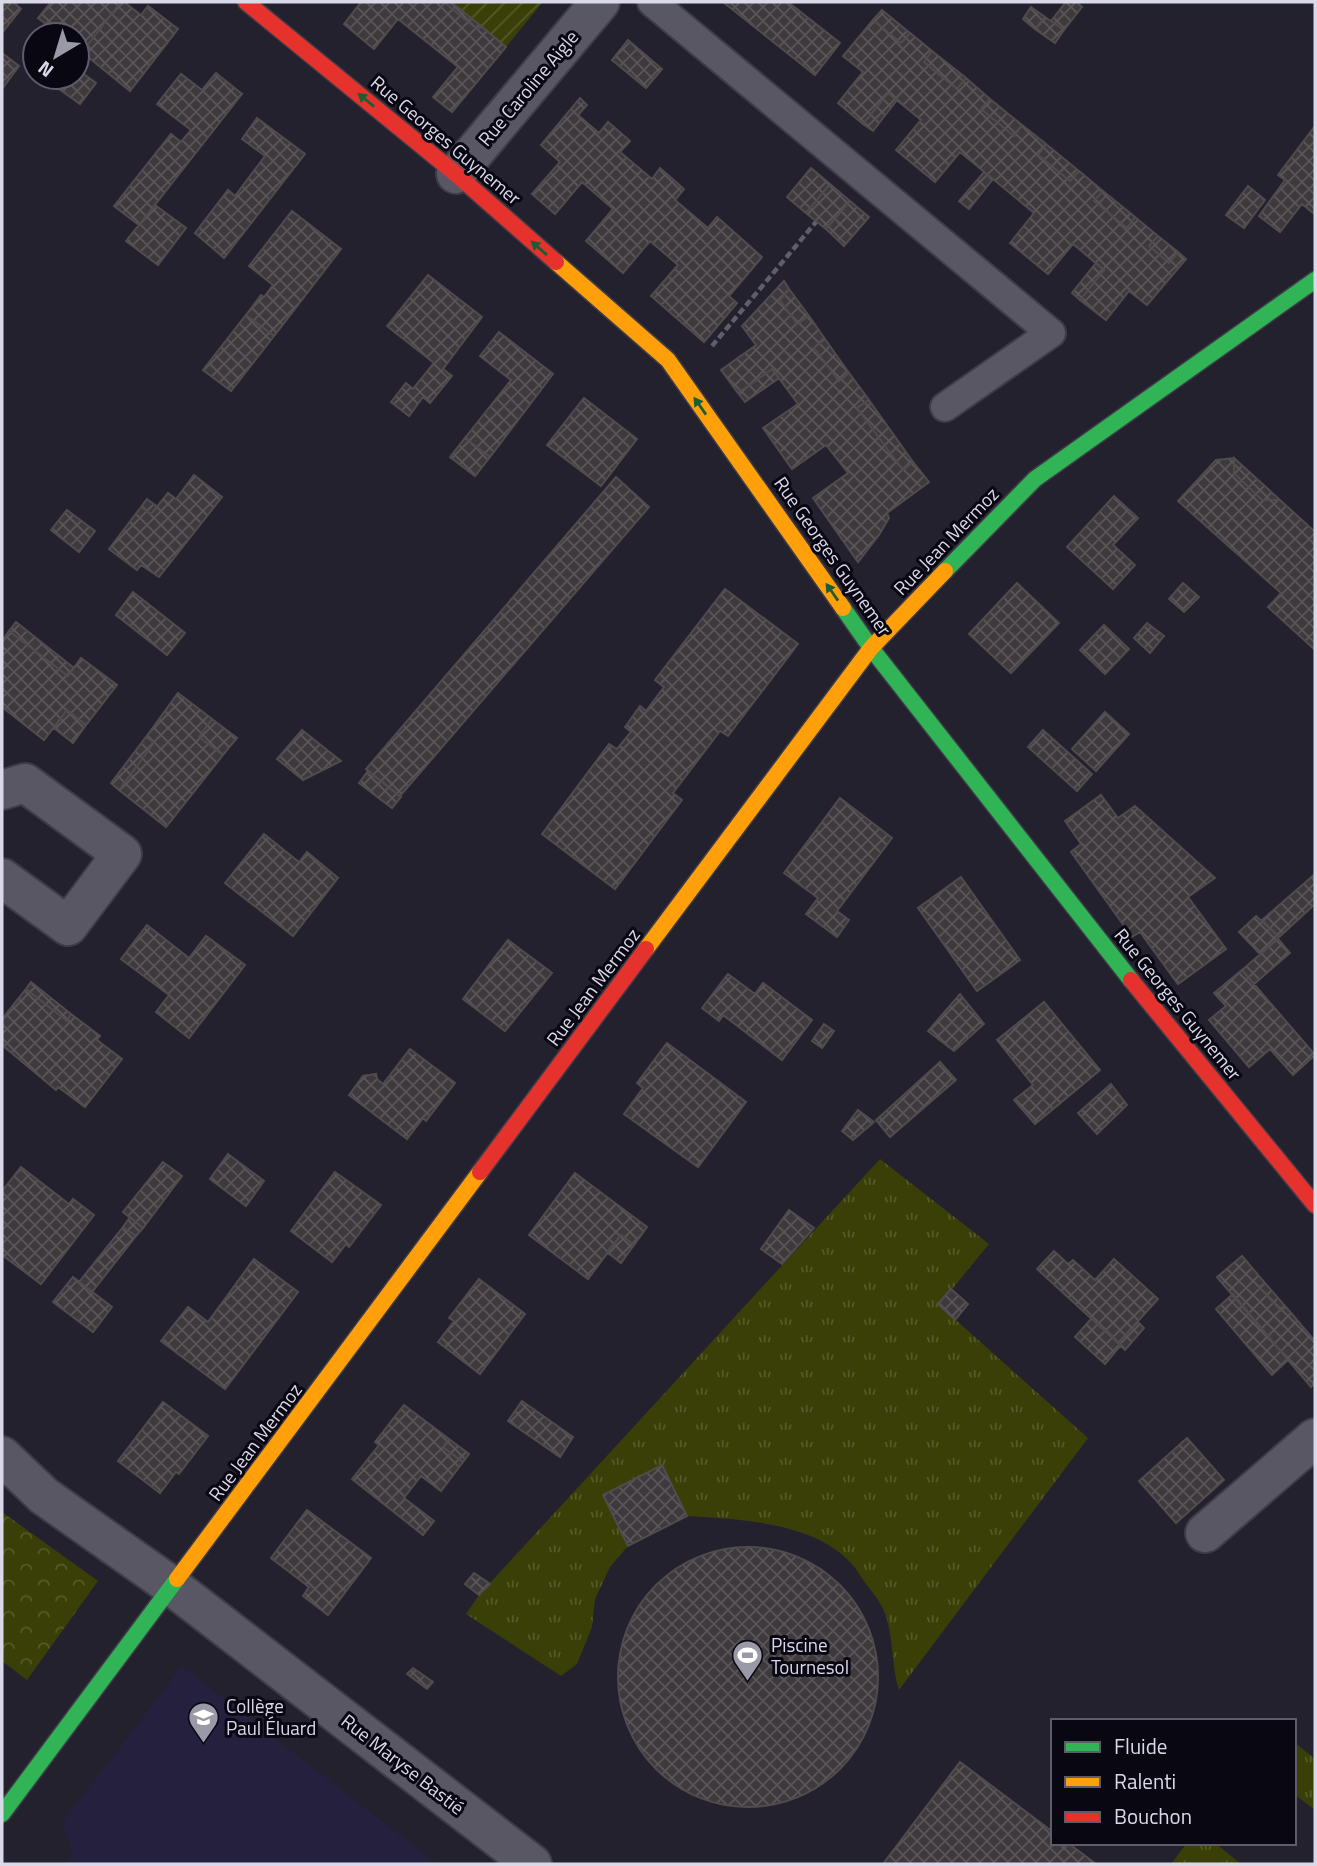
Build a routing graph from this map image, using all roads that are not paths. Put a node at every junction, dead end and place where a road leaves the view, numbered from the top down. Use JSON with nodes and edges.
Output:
{"nodes":[{"id":1,"x":246,"y":2,"type":"edge"},
{"id":2,"x":600,"y":2,"type":"edge"},
{"id":3,"x":652,"y":2,"type":"edge"},
{"id":4,"x":456,"y":174,"type":"junction"},
{"id":5,"x":1315,"y":280,"type":"edge"},
{"id":6,"x":945,"y":407,"type":"dead end"},
{"id":7,"x":871,"y":648,"type":"junction"},
{"id":8,"x":2,"y":790,"type":"edge"},
{"id":9,"x":2,"y":878,"type":"edge"},
{"id":10,"x":1315,"y":1205,"type":"edge"},
{"id":11,"x":1315,"y":1438,"type":"edge"},
{"id":12,"x":2,"y":1456,"type":"edge"},
{"id":13,"x":1205,"y":1533,"type":"dead end"},
{"id":14,"x":173,"y":1587,"type":"junction"},
{"id":15,"x":2,"y":1814,"type":"edge"},
{"id":16,"x":532,"y":1864,"type":"edge"}],
"edges":[{"from":4,"to":1,"type":"main road","name":"Rue Georges Guynemer","one_way":true},
{"from":2,"to":4,"type":"street","name":"Rue Caroline Aigle"},
{"from":3,"to":6,"type":"lane"},
{"from":7,"to":4,"type":"main road","name":"Rue Georges Guynemer","one_way":true},
{"from":5,"to":7,"type":"main road","name":"Rue Jean Mermoz"},
{"from":7,"to":10,"type":"main road","name":"Rue Georges Guynemer"},
{"from":7,"to":14,"type":"main road","name":"Rue Jean Mermoz"},
{"from":8,"to":9,"type":"street"},
{"from":11,"to":13,"type":"street"},
{"from":12,"to":14,"type":"street","name":"Rue Maryse Bastié"},
{"from":14,"to":15,"type":"main road","name":"Rue Jean Mermoz"},
{"from":14,"to":16,"type":"street","name":"Rue Maryse Bastié"}]}
